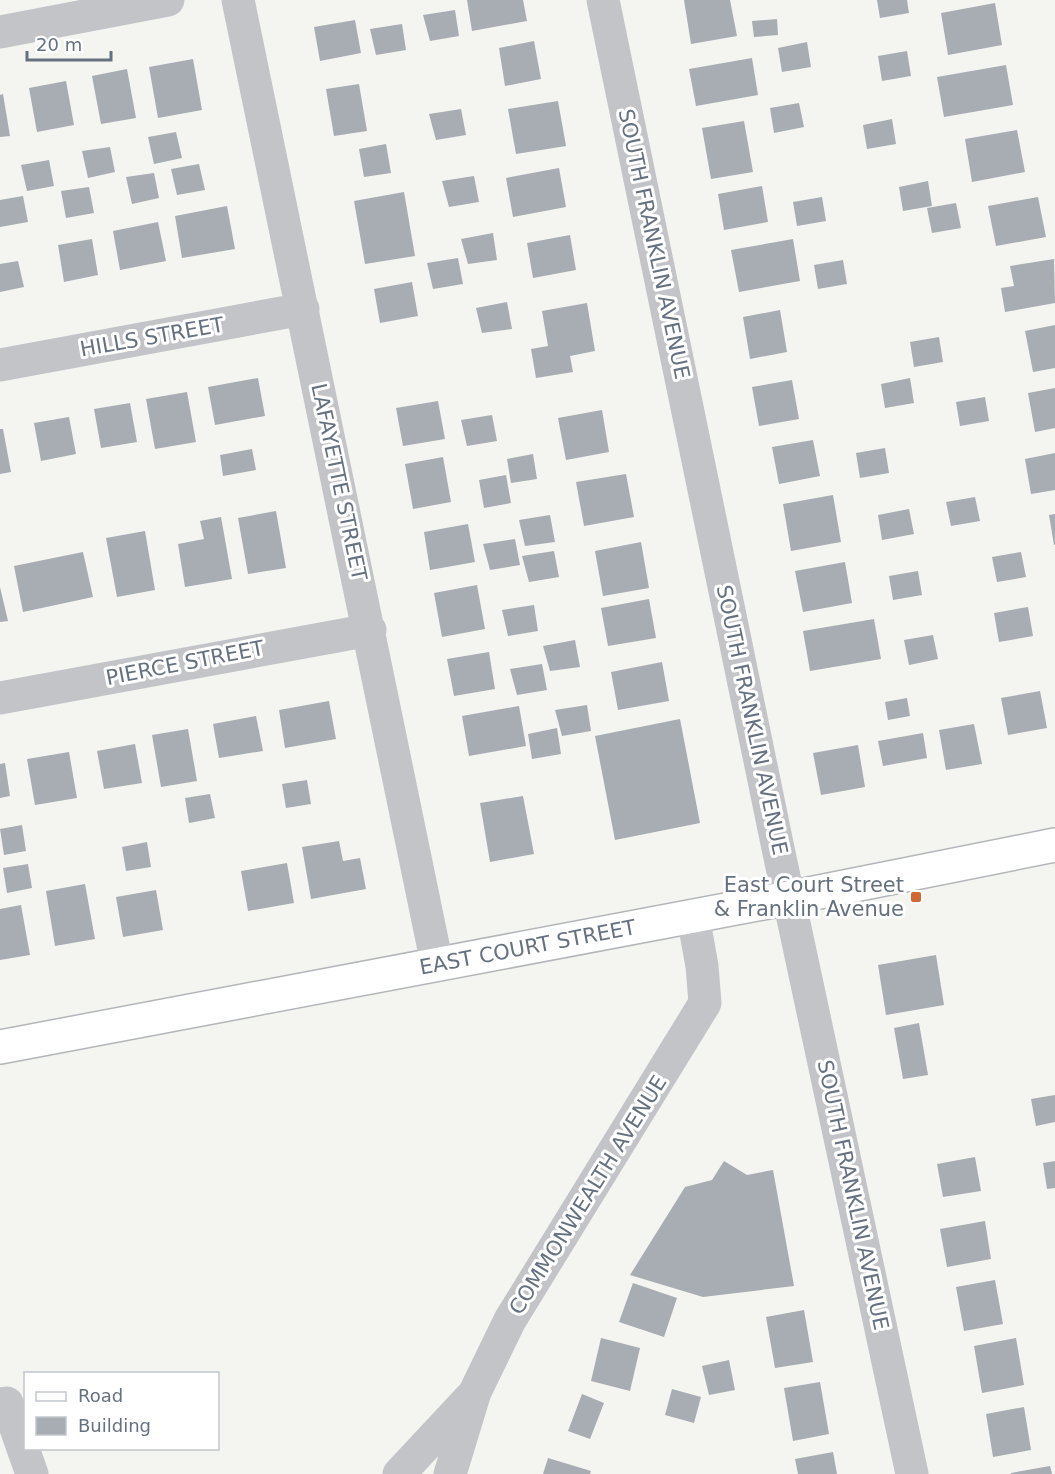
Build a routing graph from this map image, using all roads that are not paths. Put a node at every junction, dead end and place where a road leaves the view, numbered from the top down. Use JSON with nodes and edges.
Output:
{"nodes":[{"id":1,"x":168,"y":0,"type":"edge"},
{"id":2,"x":238,"y":0,"type":"edge"},
{"id":3,"x":603,"y":0,"type":"edge"},
{"id":4,"x":0,"y":32,"type":"edge"},
{"id":5,"x":303,"y":309,"type":"junction"},
{"id":6,"x":0,"y":365,"type":"edge"},
{"id":7,"x":370,"y":630,"type":"junction"},
{"id":8,"x":0,"y":698,"type":"edge"},
{"id":9,"x":1055,"y":845,"type":"edge"},
{"id":10,"x":789,"y":898,"type":"junction"},
{"id":11,"x":693,"y":916,"type":"junction"},
{"id":12,"x":437,"y":964,"type":"junction"},
{"id":13,"x":0,"y":1047,"type":"edge"},
{"id":14,"x":476,"y":1392,"type":"junction"},
{"id":15,"x":3,"y":1404,"type":"edge"},
{"id":16,"x":32,"y":1474,"type":"edge"},
{"id":17,"x":399,"y":1474,"type":"edge"},
{"id":18,"x":450,"y":1474,"type":"edge"},
{"id":19,"x":912,"y":1474,"type":"edge"}],
"edges":[{"from":1,"to":4,"type":"street"},
{"from":2,"to":5,"type":"street","name":"LAFAYETTE STREET"},
{"from":3,"to":10,"type":"street","name":"SOUTH FRANKLIN AVENUE"},
{"from":5,"to":6,"type":"street","name":"HILLS STREET"},
{"from":5,"to":7,"type":"street","name":"LAFAYETTE STREET"},
{"from":7,"to":8,"type":"street","name":"PIERCE STREET"},
{"from":7,"to":12,"type":"street","name":"LAFAYETTE STREET"},
{"from":9,"to":10,"type":"main road","name":"EAST COURT STREET"},
{"from":10,"to":11,"type":"main road","name":"EAST COURT STREET"},
{"from":10,"to":19,"type":"street","name":"SOUTH FRANKLIN AVENUE"},
{"from":11,"to":12,"type":"main road","name":"EAST COURT STREET"},
{"from":11,"to":14,"type":"street","name":"COMMONWEALTH AVENUE"},
{"from":12,"to":13,"type":"main road","name":"EAST COURT STREET"},
{"from":14,"to":17,"type":"street"},
{"from":14,"to":18,"type":"street","name":"COMMONWEALTH AVENUE"},
{"from":15,"to":16,"type":"street"}]}
